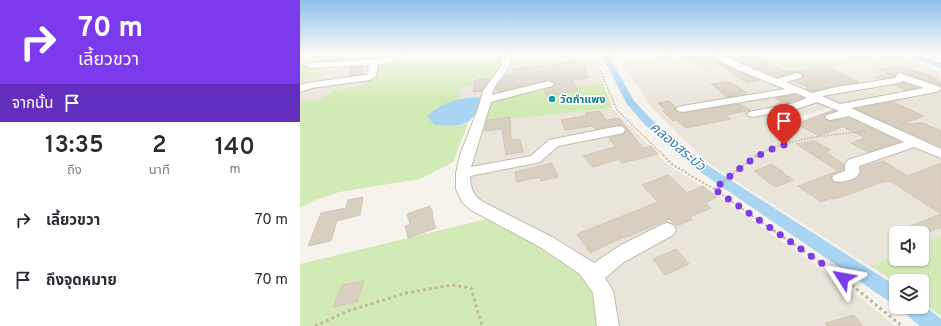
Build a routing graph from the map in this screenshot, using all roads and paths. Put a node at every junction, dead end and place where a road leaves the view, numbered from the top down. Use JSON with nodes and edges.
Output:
{"nodes":[{"id":1,"x":373,"y":69,"type":"edge"},
{"id":2,"x":504,"y":69,"type":"edge"},
{"id":3,"x":600,"y":69,"type":"edge"},
{"id":4,"x":745,"y":69,"type":"edge"},
{"id":5,"x":756,"y":74,"type":"junction"},
{"id":6,"x":797,"y":76,"type":"dead end"},
{"id":7,"x":739,"y":78,"type":"dead end"},
{"id":8,"x":776,"y":82,"type":"junction"},
{"id":9,"x":549,"y":84,"type":"dead end"},
{"id":10,"x":300,"y":89,"type":"edge"},
{"id":11,"x":797,"y":90,"type":"junction"},
{"id":12,"x":939,"y":90,"type":"edge"},
{"id":13,"x":814,"y":97,"type":"junction"},
{"id":14,"x":486,"y":100,"type":"junction"},
{"id":15,"x":682,"y":109,"type":"dead end"},
{"id":16,"x":844,"y":109,"type":"junction"},
{"id":17,"x":753,"y":114,"type":"dead end"},
{"id":18,"x":831,"y":117,"type":"dead end"},
{"id":19,"x":883,"y":127,"type":"junction"},
{"id":20,"x":619,"y":130,"type":"dead end"},
{"id":21,"x":919,"y":144,"type":"junction"},
{"id":22,"x":941,"y":154,"type":"edge"},
{"id":23,"x":887,"y":162,"type":"dead end"},
{"id":24,"x":463,"y":173,"type":"junction"},
{"id":25,"x":839,"y":178,"type":"dead end"},
{"id":26,"x":714,"y":189,"type":"junction"},
{"id":27,"x":667,"y":230,"type":"dead end"},
{"id":28,"x":593,"y":278,"type":"junction"},
{"id":29,"x":315,"y":326,"type":"edge"},
{"id":30,"x":482,"y":326,"type":"edge"},
{"id":31,"x":608,"y":326,"type":"edge"},
{"id":32,"x":902,"y":326,"type":"edge"}],
"edges":[{"from":1,"to":10,"type":"street"},
{"from":2,"to":14,"type":"street"},
{"from":3,"to":26,"type":"path"},
{"from":4,"to":5,"type":"street"},
{"from":5,"to":7,"type":"street"},
{"from":5,"to":8,"type":"street"},
{"from":6,"to":8,"type":"street"},
{"from":8,"to":11,"type":"street"},
{"from":9,"to":14,"type":"street"},
{"from":11,"to":13,"type":"street"},
{"from":11,"to":15,"type":"street"},
{"from":12,"to":13,"type":"street"},
{"from":12,"to":16,"type":"street"},
{"from":13,"to":16,"type":"street"},
{"from":13,"to":17,"type":"street"},
{"from":14,"to":24,"type":"street"},
{"from":16,"to":18,"type":"street"},
{"from":16,"to":19,"type":"street"},
{"from":19,"to":21,"type":"street"},
{"from":19,"to":26,"type":"path"},
{"from":20,"to":24,"type":"street"},
{"from":21,"to":22,"type":"street"},
{"from":21,"to":23,"type":"street"},
{"from":21,"to":25,"type":"street"},
{"from":24,"to":28,"type":"street"},
{"from":26,"to":32,"type":"path"},
{"from":27,"to":28,"type":"street"},
{"from":28,"to":31,"type":"street"},
{"from":29,"to":30,"type":"path"}]}
